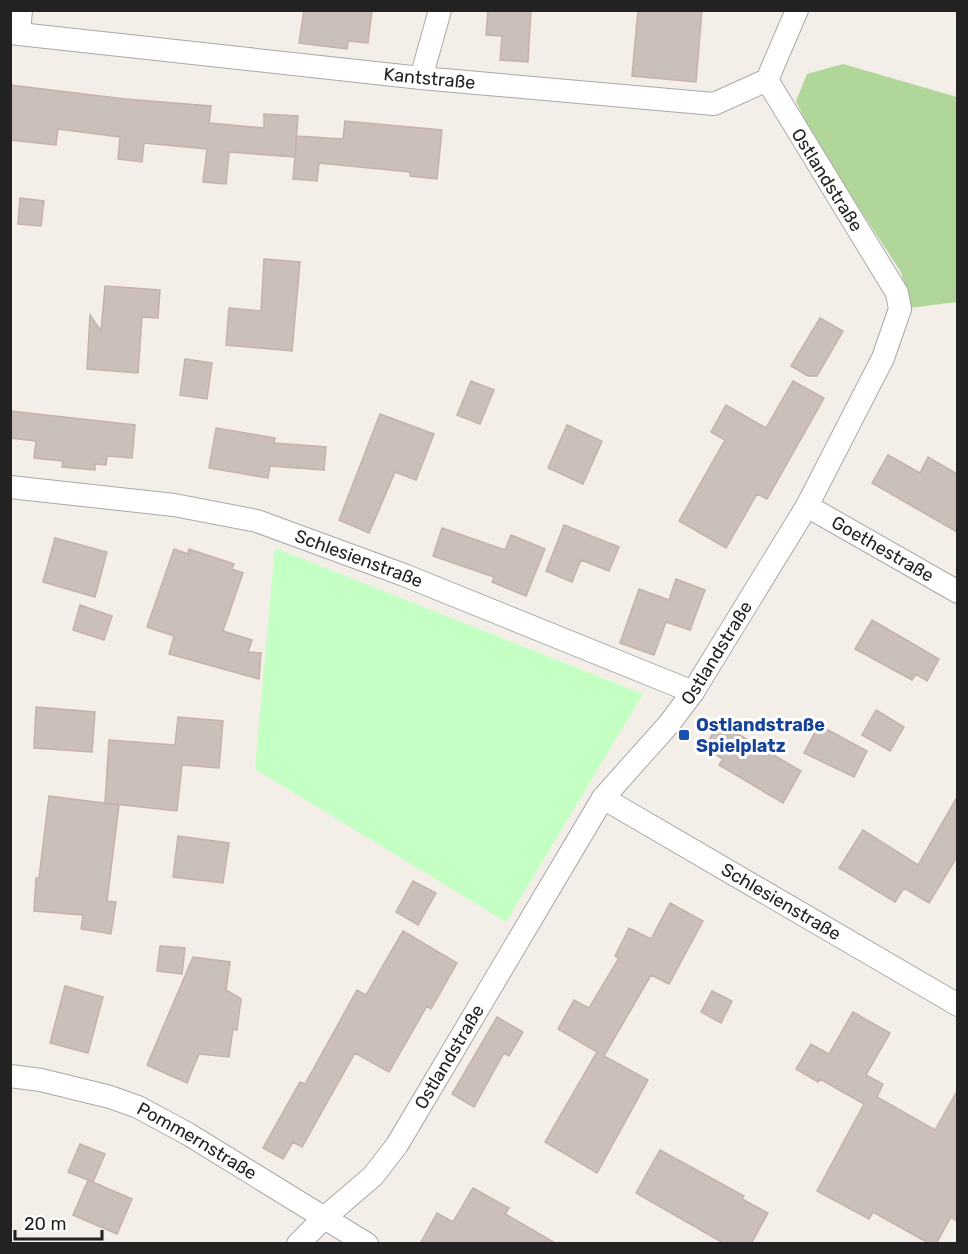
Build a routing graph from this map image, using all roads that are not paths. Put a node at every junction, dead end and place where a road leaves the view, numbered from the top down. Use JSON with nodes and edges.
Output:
{"nodes":[{"id":1,"x":21,"y":10,"type":"edge"},
{"id":2,"x":440,"y":10,"type":"edge"},
{"id":3,"x":797,"y":10,"type":"edge"},
{"id":4,"x":15,"y":33,"type":"edge"},
{"id":5,"x":421,"y":78,"type":"junction"},
{"id":6,"x":767,"y":80,"type":"junction"},
{"id":7,"x":10,"y":487,"type":"edge"},
{"id":8,"x":807,"y":506,"type":"junction"},
{"id":9,"x":957,"y":592,"type":"edge"},
{"id":10,"x":693,"y":692,"type":"junction"},
{"id":11,"x":603,"y":798,"type":"junction"},
{"id":12,"x":957,"y":1005,"type":"edge"},
{"id":13,"x":10,"y":1076,"type":"edge"},
{"id":14,"x":324,"y":1218,"type":"junction"},
{"id":15,"x":298,"y":1244,"type":"edge"},
{"id":16,"x":367,"y":1244,"type":"edge"}],
"edges":[{"from":1,"to":4,"type":"street"},
{"from":2,"to":5,"type":"street"},
{"from":3,"to":6,"type":"street"},
{"from":4,"to":5,"type":"street","name":"Kantstraße"},
{"from":5,"to":6,"type":"street","name":"Kantstraße"},
{"from":6,"to":8,"type":"street","name":"Ostlandstraße"},
{"from":7,"to":10,"type":"street","name":"Schlesienstraße"},
{"from":8,"to":9,"type":"street","name":"Goethestraße"},
{"from":8,"to":10,"type":"street","name":"Ostlandstraße"},
{"from":10,"to":11,"type":"street","name":"Ostlandstraße"},
{"from":11,"to":12,"type":"street","name":"Schlesienstraße"},
{"from":11,"to":14,"type":"street","name":"Ostlandstraße"},
{"from":13,"to":14,"type":"street","name":"Pommernstraße"},
{"from":14,"to":15,"type":"street","name":"Ostlandstraße"},
{"from":14,"to":16,"type":"street","name":"Pommernstraße"}]}
